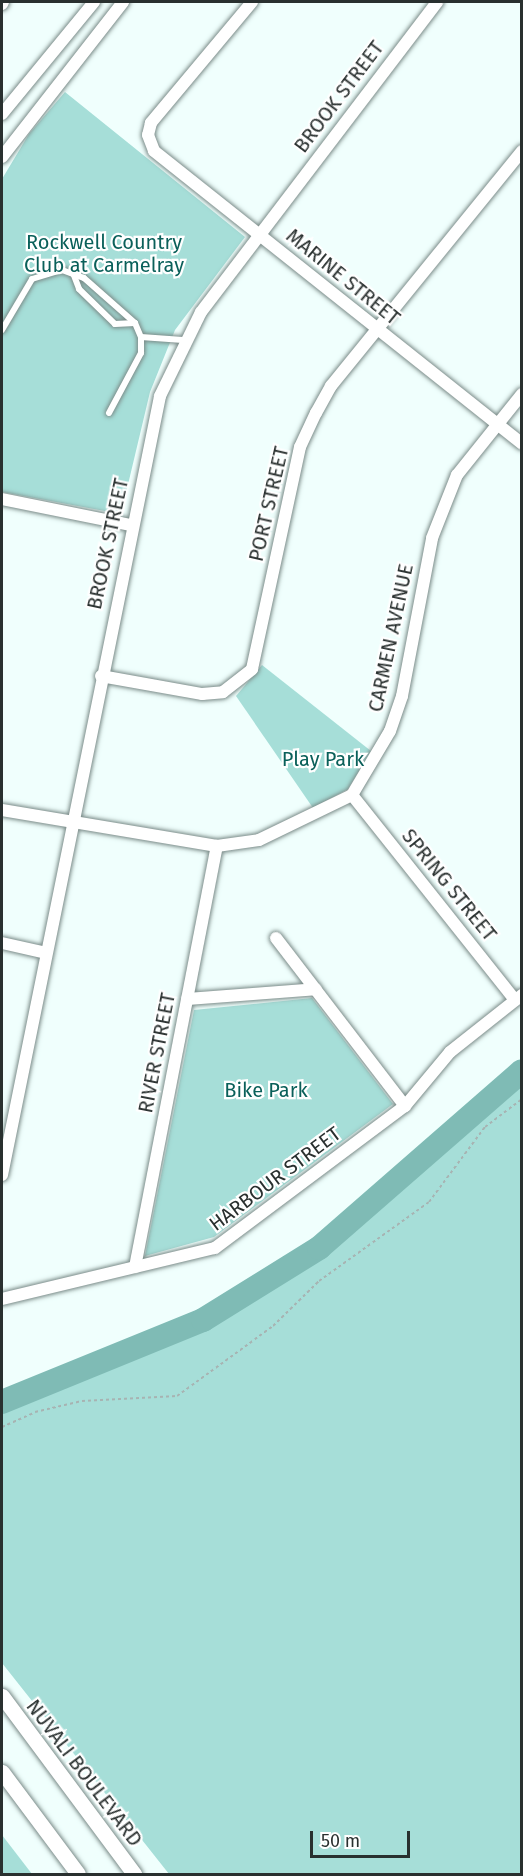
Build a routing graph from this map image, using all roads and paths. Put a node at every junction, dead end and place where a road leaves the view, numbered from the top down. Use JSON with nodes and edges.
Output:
{"nodes":[{"id":1,"x":94,"y":2,"type":"edge"},
{"id":2,"x":123,"y":2,"type":"edge"},
{"id":3,"x":252,"y":2,"type":"edge"},
{"id":4,"x":437,"y":2,"type":"edge"},
{"id":5,"x":2,"y":115,"type":"edge"},
{"id":6,"x":19,"y":129,"type":"junction"},
{"id":7,"x":522,"y":151,"type":"edge"},
{"id":8,"x":2,"y":157,"type":"edge"},
{"id":9,"x":260,"y":235,"type":"junction"},
{"id":10,"x":73,"y":273,"type":"junction"},
{"id":11,"x":135,"y":323,"type":"junction"},
{"id":12,"x":377,"y":329,"type":"junction"},
{"id":13,"x":2,"y":330,"type":"edge"},
{"id":14,"x":141,"y":337,"type":"junction"},
{"id":15,"x":183,"y":340,"type":"junction"},
{"id":16,"x":522,"y":393,"type":"edge"},
{"id":17,"x":109,"y":413,"type":"dead end"},
{"id":18,"x":498,"y":425,"type":"junction"},
{"id":19,"x":522,"y":444,"type":"edge"},
{"id":20,"x":2,"y":499,"type":"edge"},
{"id":21,"x":131,"y":525,"type":"junction"},
{"id":22,"x":101,"y":676,"type":"junction"},
{"id":23,"x":352,"y":795,"type":"junction"},
{"id":24,"x":2,"y":810,"type":"edge"},
{"id":25,"x":72,"y":822,"type":"junction"},
{"id":26,"x":217,"y":846,"type":"junction"},
{"id":27,"x":276,"y":938,"type":"dead end"},
{"id":28,"x":2,"y":943,"type":"edge"},
{"id":29,"x":46,"y":953,"type":"junction"},
{"id":30,"x":315,"y":989,"type":"junction"},
{"id":31,"x":518,"y":998,"type":"edge"},
{"id":32,"x":187,"y":999,"type":"junction"},
{"id":33,"x":522,"y":1099,"type":"edge"},
{"id":34,"x":405,"y":1106,"type":"junction"},
{"id":35,"x":2,"y":1175,"type":"edge"},
{"id":36,"x":135,"y":1267,"type":"junction"},
{"id":37,"x":2,"y":1299,"type":"edge"},
{"id":38,"x":2,"y":1427,"type":"edge"},
{"id":39,"x":2,"y":1696,"type":"edge"},
{"id":40,"x":2,"y":1772,"type":"edge"},
{"id":41,"x":78,"y":1875,"type":"edge"},
{"id":42,"x":134,"y":1875,"type":"edge"}],
"edges":[{"from":1,"to":5,"type":"street"},
{"from":2,"to":6,"type":"street"},
{"from":3,"to":9,"type":"street","name":"MARINE STREET"},
{"from":4,"to":9,"type":"street","name":"BROOK STREET"},
{"from":5,"to":6,"type":"street"},
{"from":6,"to":8,"type":"street"},
{"from":7,"to":12,"type":"street","name":"PORT STREET"},
{"from":9,"to":12,"type":"street","name":"MARINE STREET"},
{"from":9,"to":15,"type":"street","name":"BROOK STREET"},
{"from":10,"to":11,"type":"lane"},
{"from":10,"to":11,"type":"lane"},
{"from":10,"to":13,"type":"lane"},
{"from":11,"to":14,"type":"lane"},
{"from":12,"to":18,"type":"street","name":"MARINE STREET"},
{"from":12,"to":22,"type":"street","name":"PORT STREET"},
{"from":14,"to":15,"type":"lane"},
{"from":14,"to":17,"type":"lane"},
{"from":15,"to":21,"type":"street","name":"BROOK STREET"},
{"from":16,"to":18,"type":"street","name":"CARMEN AVENUE"},
{"from":18,"to":19,"type":"street","name":"MARINE STREET"},
{"from":18,"to":23,"type":"street","name":"CARMEN AVENUE"},
{"from":20,"to":21,"type":"street"},
{"from":21,"to":22,"type":"street","name":"BROOK STREET"},
{"from":22,"to":25,"type":"street","name":"BROOK STREET"},
{"from":23,"to":26,"type":"street"},
{"from":23,"to":31,"type":"street","name":"SPRING STREET"},
{"from":24,"to":25,"type":"street"},
{"from":25,"to":26,"type":"street"},
{"from":25,"to":29,"type":"street","name":"BROOK STREET"},
{"from":26,"to":32,"type":"street","name":"RIVER STREET"},
{"from":27,"to":30,"type":"street"},
{"from":28,"to":29,"type":"street"},
{"from":29,"to":35,"type":"street","name":"BROOK STREET"},
{"from":30,"to":32,"type":"street"},
{"from":30,"to":34,"type":"street"},
{"from":31,"to":34,"type":"street","name":"HARBOUR STREET"},
{"from":32,"to":36,"type":"street","name":"RIVER STREET"},
{"from":33,"to":38,"type":"path"},
{"from":34,"to":36,"type":"street","name":"HARBOUR STREET"},
{"from":36,"to":37,"type":"street","name":"HARBOUR STREET"},
{"from":39,"to":42,"type":"street","name":"NUVALI BOULEVARD"},
{"from":40,"to":41,"type":"street"}]}
